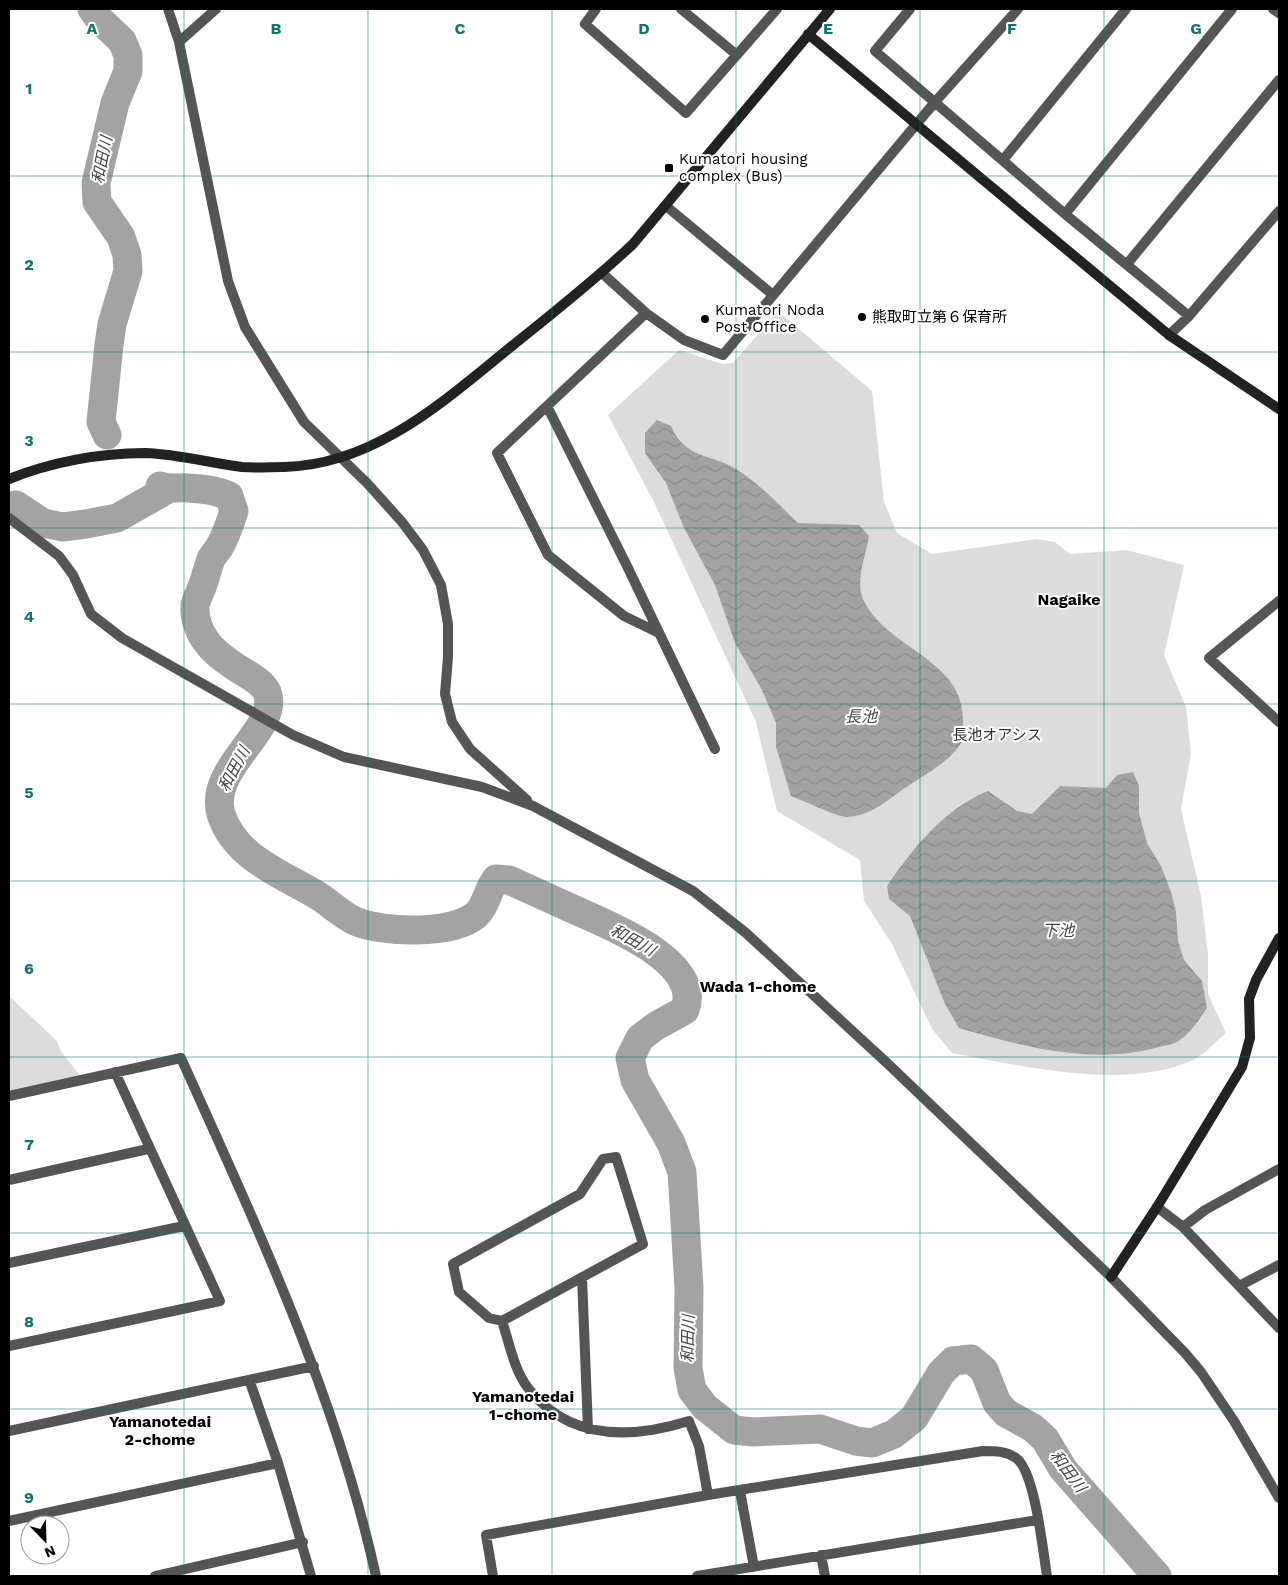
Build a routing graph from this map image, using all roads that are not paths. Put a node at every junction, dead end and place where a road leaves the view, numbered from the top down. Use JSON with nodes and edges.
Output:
{"nodes":[{"id":1,"x":168,"y":9,"type":"edge"},
{"id":2,"x":216,"y":9,"type":"edge"},
{"id":3,"x":596,"y":9,"type":"edge"},
{"id":4,"x":681,"y":9,"type":"edge"},
{"id":5,"x":777,"y":9,"type":"edge"},
{"id":6,"x":830,"y":9,"type":"edge"},
{"id":7,"x":910,"y":9,"type":"edge"},
{"id":8,"x":1018,"y":9,"type":"edge"},
{"id":9,"x":1232,"y":9,"type":"edge"},
{"id":10,"x":1273,"y":9,"type":"edge"},
{"id":11,"x":1122,"y":10,"type":"edge"},
{"id":12,"x":1279,"y":14,"type":"edge"},
{"id":13,"x":808,"y":34,"type":"junction"},
{"id":14,"x":179,"y":42,"type":"junction"},
{"id":15,"x":737,"y":55,"type":"junction"},
{"id":16,"x":1279,"y":80,"type":"edge"},
{"id":17,"x":935,"y":102,"type":"junction"},
{"id":18,"x":918,"y":125,"type":"junction"},
{"id":19,"x":1002,"y":160,"type":"junction"},
{"id":20,"x":666,"y":206,"type":"junction"},
{"id":21,"x":1279,"y":211,"type":"edge"},
{"id":22,"x":1065,"y":214,"type":"junction"},
{"id":23,"x":1127,"y":264,"type":"junction"},
{"id":24,"x":602,"y":273,"type":"junction"},
{"id":25,"x":773,"y":295,"type":"junction"},
{"id":26,"x":646,"y":313,"type":"junction"},
{"id":27,"x":1190,"y":316,"type":"junction"},
{"id":28,"x":1169,"y":335,"type":"junction"},
{"id":29,"x":547,"y":406,"type":"junction"},
{"id":30,"x":1279,"y":409,"type":"edge"},
{"id":31,"x":341,"y":459,"type":"junction"},
{"id":32,"x":9,"y":479,"type":"edge"},
{"id":33,"x":9,"y":518,"type":"edge"},
{"id":34,"x":1279,"y":601,"type":"edge"},
{"id":35,"x":657,"y":632,"type":"junction"},
{"id":36,"x":1279,"y":722,"type":"edge"},
{"id":37,"x":715,"y":749,"type":"dead end"},
{"id":38,"x":533,"y":806,"type":"junction"},
{"id":39,"x":1279,"y":938,"type":"edge"},
{"id":40,"x":115,"y":1072,"type":"junction"},
{"id":41,"x":9,"y":1096,"type":"edge"},
{"id":42,"x":148,"y":1149,"type":"junction"},
{"id":43,"x":1279,"y":1169,"type":"edge"},
{"id":44,"x":9,"y":1180,"type":"edge"},
{"id":45,"x":1157,"y":1207,"type":"junction"},
{"id":46,"x":184,"y":1226,"type":"junction"},
{"id":47,"x":1183,"y":1227,"type":"junction"},
{"id":48,"x":9,"y":1263,"type":"edge"},
{"id":49,"x":1279,"y":1265,"type":"edge"},
{"id":50,"x":582,"y":1277,"type":"junction"},
{"id":51,"x":1110,"y":1277,"type":"junction"},
{"id":52,"x":1241,"y":1285,"type":"junction"},
{"id":53,"x":502,"y":1321,"type":"junction"},
{"id":54,"x":1279,"y":1328,"type":"edge"},
{"id":55,"x":9,"y":1346,"type":"edge"},
{"id":56,"x":314,"y":1366,"type":"junction"},
{"id":57,"x":250,"y":1382,"type":"junction"},
{"id":58,"x":588,"y":1429,"type":"junction"},
{"id":59,"x":9,"y":1431,"type":"edge"},
{"id":60,"x":278,"y":1463,"type":"junction"},
{"id":61,"x":740,"y":1491,"type":"junction"},
{"id":62,"x":708,"y":1496,"type":"junction"},
{"id":63,"x":1279,"y":1498,"type":"edge"},
{"id":64,"x":1037,"y":1520,"type":"junction"},
{"id":65,"x":9,"y":1521,"type":"edge"},
{"id":66,"x":303,"y":1542,"type":"junction"},
{"id":67,"x":821,"y":1555,"type":"junction"},
{"id":68,"x":754,"y":1566,"type":"junction"},
{"id":69,"x":155,"y":1576,"type":"edge"},
{"id":70,"x":311,"y":1576,"type":"edge"},
{"id":71,"x":376,"y":1576,"type":"edge"},
{"id":72,"x":494,"y":1576,"type":"edge"},
{"id":73,"x":697,"y":1576,"type":"edge"},
{"id":74,"x":825,"y":1576,"type":"edge"},
{"id":75,"x":1047,"y":1576,"type":"edge"}],
"edges":[{"from":1,"to":14,"type":"street"},
{"from":2,"to":14,"type":"street"},
{"from":3,"to":15,"type":"street"},
{"from":4,"to":15,"type":"street"},
{"from":5,"to":15,"type":"street"},
{"from":6,"to":13,"type":"street"},
{"from":7,"to":17,"type":"street"},
{"from":8,"to":17,"type":"street"},
{"from":9,"to":22,"type":"street"},
{"from":10,"to":12,"type":"street"},
{"from":11,"to":19,"type":"street"},
{"from":13,"to":18,"type":"street"},
{"from":13,"to":20,"type":"street"},
{"from":14,"to":31,"type":"street"},
{"from":16,"to":23,"type":"street"},
{"from":17,"to":18,"type":"street"},
{"from":17,"to":19,"type":"street"},
{"from":18,"to":25,"type":"street"},
{"from":18,"to":28,"type":"street"},
{"from":19,"to":22,"type":"street"},
{"from":20,"to":24,"type":"street"},
{"from":20,"to":25,"type":"street"},
{"from":21,"to":27,"type":"street"},
{"from":22,"to":23,"type":"street"},
{"from":23,"to":27,"type":"street"},
{"from":24,"to":26,"type":"street"},
{"from":24,"to":31,"type":"street"},
{"from":25,"to":26,"type":"street"},
{"from":26,"to":29,"type":"street"},
{"from":27,"to":28,"type":"street"},
{"from":28,"to":30,"type":"street"},
{"from":29,"to":35,"type":"street"},
{"from":29,"to":35,"type":"street"},
{"from":31,"to":32,"type":"street"},
{"from":31,"to":38,"type":"street"},
{"from":33,"to":38,"type":"street"},
{"from":34,"to":36,"type":"street"},
{"from":35,"to":37,"type":"street"},
{"from":38,"to":51,"type":"street"},
{"from":39,"to":45,"type":"street"},
{"from":40,"to":41,"type":"street"},
{"from":40,"to":42,"type":"street"},
{"from":40,"to":56,"type":"street"},
{"from":42,"to":44,"type":"street"},
{"from":42,"to":46,"type":"street"},
{"from":43,"to":47,"type":"street"},
{"from":45,"to":47,"type":"street"},
{"from":45,"to":51,"type":"street"},
{"from":46,"to":48,"type":"street"},
{"from":46,"to":55,"type":"street"},
{"from":47,"to":52,"type":"street"},
{"from":49,"to":52,"type":"street"},
{"from":50,"to":53,"type":"street"},
{"from":50,"to":53,"type":"street"},
{"from":50,"to":58,"type":"street"},
{"from":51,"to":63,"type":"street"},
{"from":52,"to":54,"type":"street"},
{"from":53,"to":58,"type":"street"},
{"from":56,"to":57,"type":"street"},
{"from":56,"to":71,"type":"street"},
{"from":57,"to":59,"type":"street"},
{"from":57,"to":60,"type":"street"},
{"from":58,"to":62,"type":"street"},
{"from":60,"to":65,"type":"street"},
{"from":60,"to":66,"type":"street"},
{"from":61,"to":62,"type":"street"},
{"from":61,"to":64,"type":"street"},
{"from":61,"to":68,"type":"street"},
{"from":62,"to":72,"type":"street"},
{"from":64,"to":67,"type":"street"},
{"from":64,"to":75,"type":"street"},
{"from":66,"to":69,"type":"street"},
{"from":66,"to":70,"type":"street"},
{"from":67,"to":68,"type":"street"},
{"from":67,"to":74,"type":"street"},
{"from":68,"to":73,"type":"street"}]}
